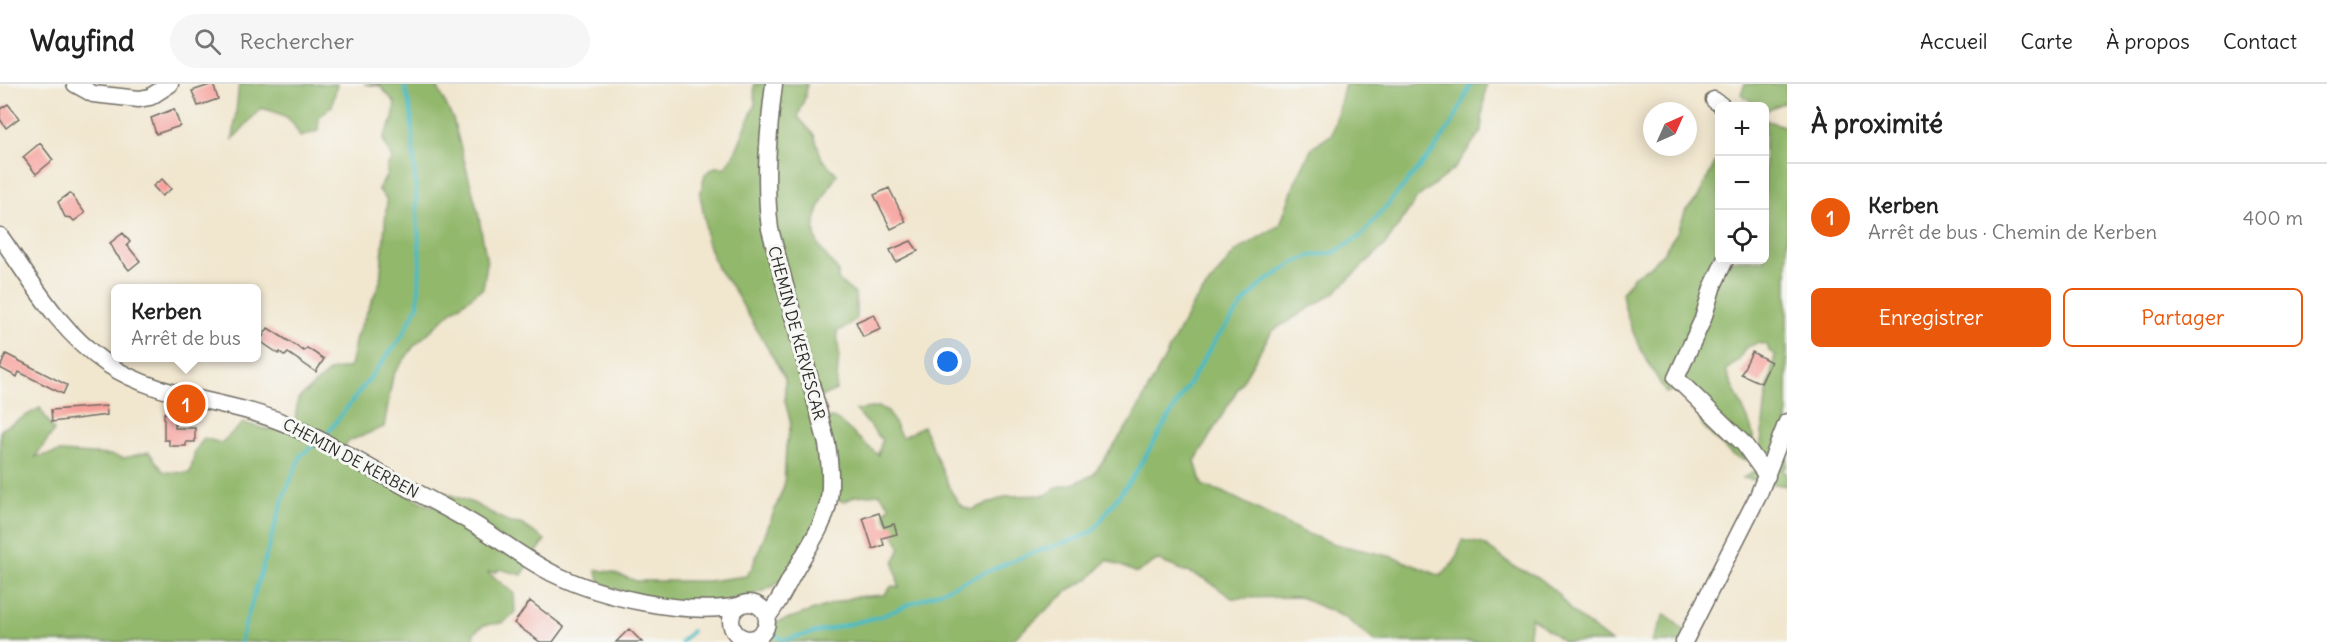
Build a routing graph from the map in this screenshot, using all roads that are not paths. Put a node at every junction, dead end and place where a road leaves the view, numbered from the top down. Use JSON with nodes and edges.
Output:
{"nodes":[{"id":1,"x":75,"y":84,"type":"edge"},
{"id":2,"x":170,"y":84,"type":"edge"},
{"id":3,"x":774,"y":84,"type":"edge"},
{"id":4,"x":0,"y":236,"type":"edge"},
{"id":5,"x":1723,"y":264,"type":"edge"},
{"id":6,"x":1787,"y":422,"type":"edge"},
{"id":7,"x":1767,"y":476,"type":"junction"},
{"id":8,"x":794,"y":572,"type":"junction"},
{"id":9,"x":745,"y":604,"type":"junction"},
{"id":10,"x":710,"y":610,"type":"junction"},
{"id":11,"x":767,"y":617,"type":"junction"},
{"id":12,"x":743,"y":636,"type":"edge"},
{"id":13,"x":1684,"y":642,"type":"edge"}],
"edges":[{"from":1,"to":2,"type":"street"},
{"from":3,"to":8,"type":"street","name":"CHEMIN DE KERVESCAR"},
{"from":4,"to":10,"type":"street","name":"CHEMIN DE KERBEN"},
{"from":5,"to":7,"type":"street"},
{"from":6,"to":7,"type":"street"},
{"from":7,"to":13,"type":"street"},
{"from":8,"to":9,"type":"street","name":"CHEMIN DE KERVESCAR"},
{"from":8,"to":11,"type":"street","name":"CHEMIN DE KERVESCAR"},
{"from":9,"to":10,"type":"street","name":"CHEMIN DE KERBEN"},
{"from":9,"to":11,"type":"street"},
{"from":9,"to":12,"type":"street"},
{"from":10,"to":12,"type":"street","name":"CHEMIN DE KERBEN"},
{"from":11,"to":12,"type":"street"}]}
